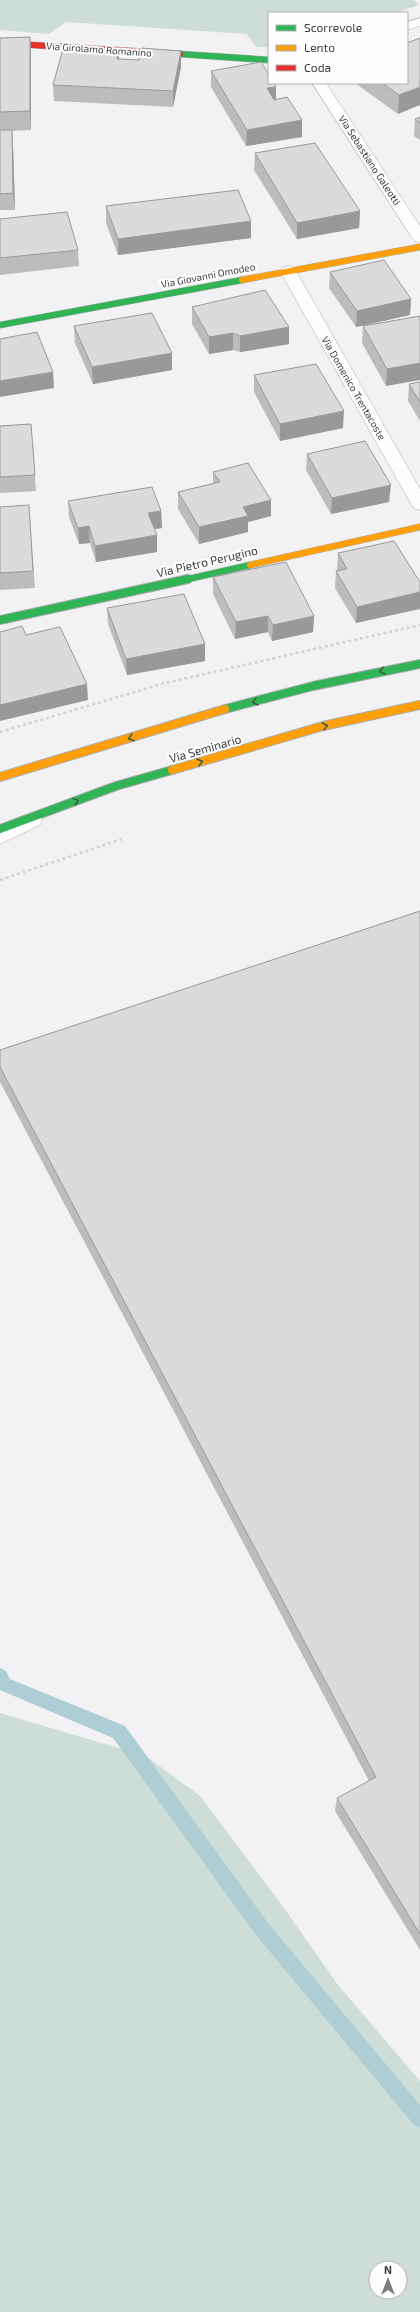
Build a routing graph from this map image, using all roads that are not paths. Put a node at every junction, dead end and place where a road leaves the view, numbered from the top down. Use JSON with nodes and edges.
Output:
{"nodes":[{"id":1,"x":420,"y":22,"type":"edge"},
{"id":2,"x":408,"y":26,"type":"edge"},
{"id":3,"x":0,"y":43,"type":"edge"},
{"id":4,"x":268,"y":60,"type":"edge"},
{"id":5,"x":320,"y":84,"type":"edge"},
{"id":6,"x":420,"y":238,"type":"edge"},
{"id":7,"x":420,"y":247,"type":"edge"},
{"id":8,"x":288,"y":271,"type":"junction"},
{"id":9,"x":0,"y":325,"type":"edge"},
{"id":10,"x":420,"y":504,"type":"edge"},
{"id":11,"x":420,"y":526,"type":"edge"},
{"id":12,"x":0,"y":620,"type":"edge"},
{"id":13,"x":420,"y":664,"type":"edge"},
{"id":14,"x":420,"y":705,"type":"edge"},
{"id":15,"x":0,"y":777,"type":"edge"},
{"id":16,"x":59,"y":807,"type":"junction"},
{"id":17,"x":0,"y":829,"type":"edge"},
{"id":18,"x":0,"y":837,"type":"edge"}],
"edges":[{"from":1,"to":2,"type":"street"},
{"from":3,"to":4,"type":"main road","name":"Via Girolamo Romanino"},
{"from":5,"to":6,"type":"street","name":"Via Sebastiano Galeotti"},
{"from":7,"to":8,"type":"main road","name":"Via Giovanni Omodeo"},
{"from":8,"to":9,"type":"main road","name":"Via Giovanni Omodeo"},
{"from":8,"to":10,"type":"street","name":"Via Domenico Trentacoste"},
{"from":11,"to":12,"type":"main road","name":"Via Pietro Perugino"},
{"from":13,"to":15,"type":"main road","one_way":true},
{"from":16,"to":14,"type":"main road","name":"Via Seminario","one_way":true},
{"from":16,"to":17,"type":"main road","name":"Via Seminario"},
{"from":16,"to":18,"type":"lane"}]}
